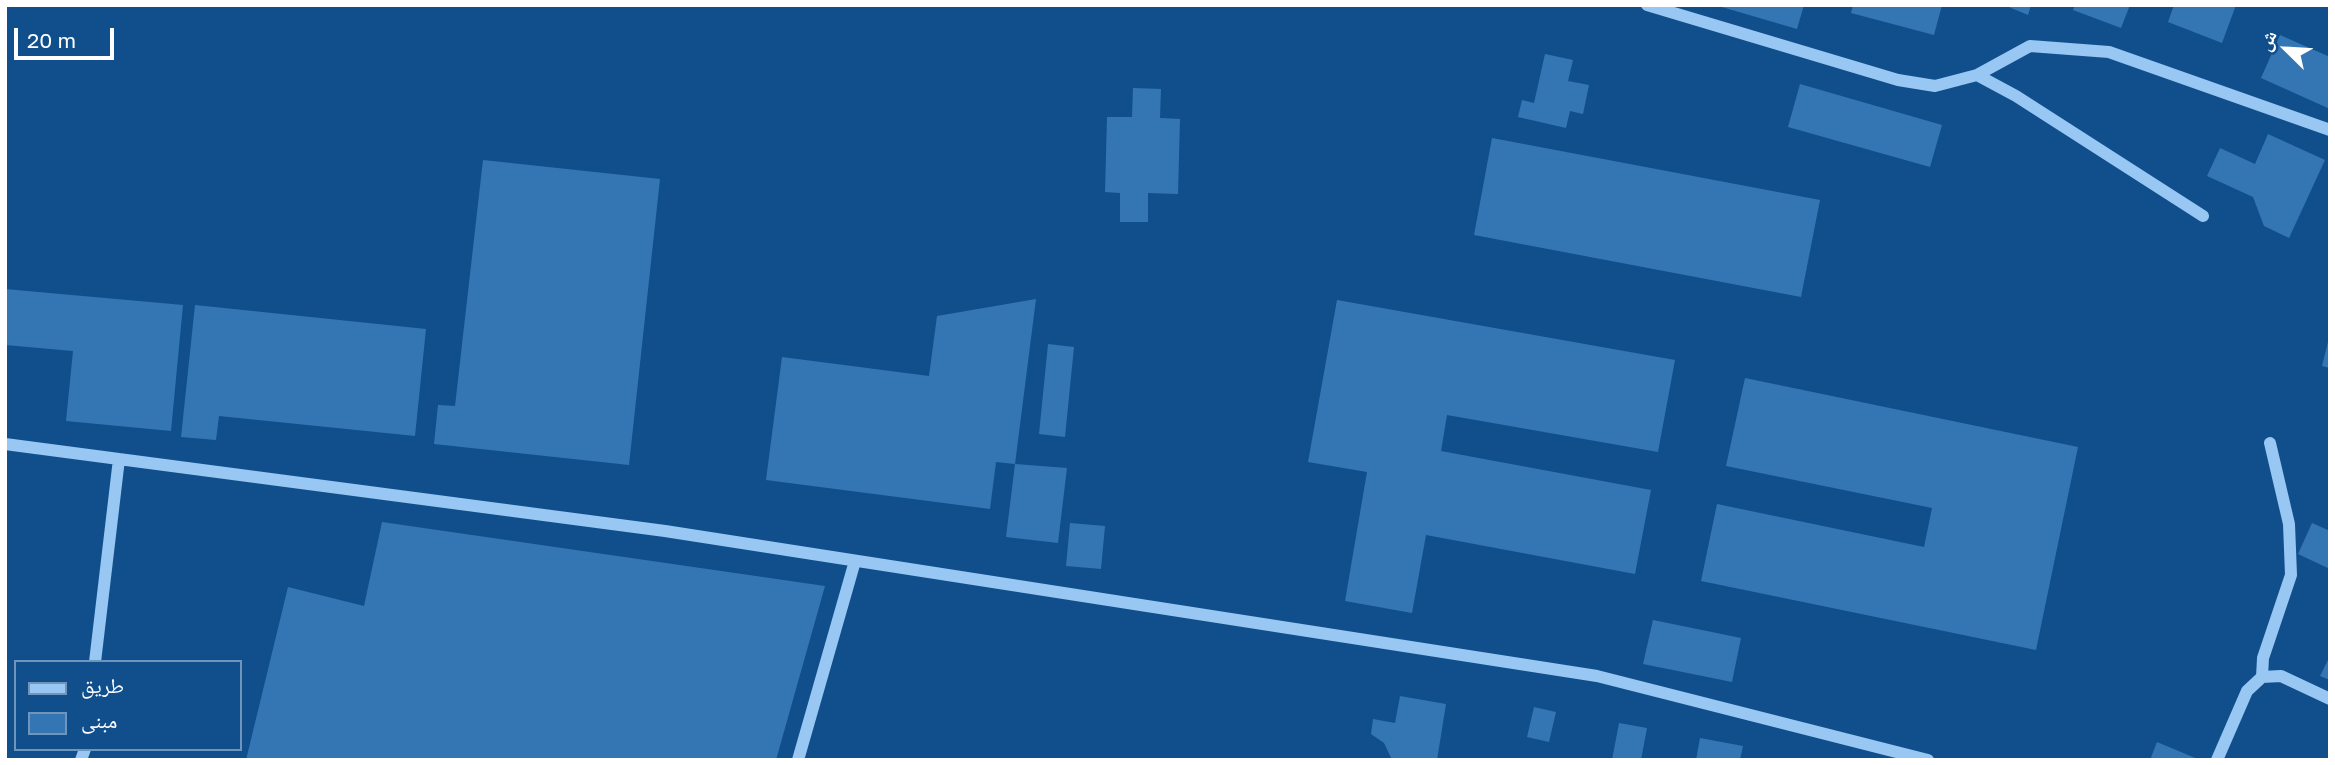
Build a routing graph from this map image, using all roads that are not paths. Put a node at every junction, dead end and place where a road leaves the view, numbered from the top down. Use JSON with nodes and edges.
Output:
{"nodes":[{"id":1,"x":1647,"y":5,"type":"edge"},
{"id":2,"x":1977,"y":75,"type":"junction"},
{"id":3,"x":2330,"y":130,"type":"edge"},
{"id":4,"x":2203,"y":216,"type":"dead end"},
{"id":5,"x":2270,"y":443,"type":"dead end"},
{"id":6,"x":5,"y":444,"type":"edge"},
{"id":7,"x":119,"y":459,"type":"junction"},
{"id":8,"x":855,"y":561,"type":"junction"},
{"id":9,"x":95,"y":660,"type":"edge"},
{"id":10,"x":2262,"y":677,"type":"junction"},
{"id":11,"x":2330,"y":699,"type":"edge"},
{"id":12,"x":798,"y":760,"type":"edge"},
{"id":13,"x":1928,"y":760,"type":"edge"},
{"id":14,"x":2217,"y":760,"type":"edge"}],
"edges":[{"from":1,"to":2,"type":"street"},
{"from":2,"to":3,"type":"street"},
{"from":2,"to":4,"type":"street"},
{"from":5,"to":10,"type":"street"},
{"from":6,"to":7,"type":"street"},
{"from":7,"to":8,"type":"street"},
{"from":7,"to":9,"type":"street"},
{"from":8,"to":12,"type":"street"},
{"from":8,"to":13,"type":"street"},
{"from":10,"to":11,"type":"street"},
{"from":10,"to":14,"type":"street"}]}
